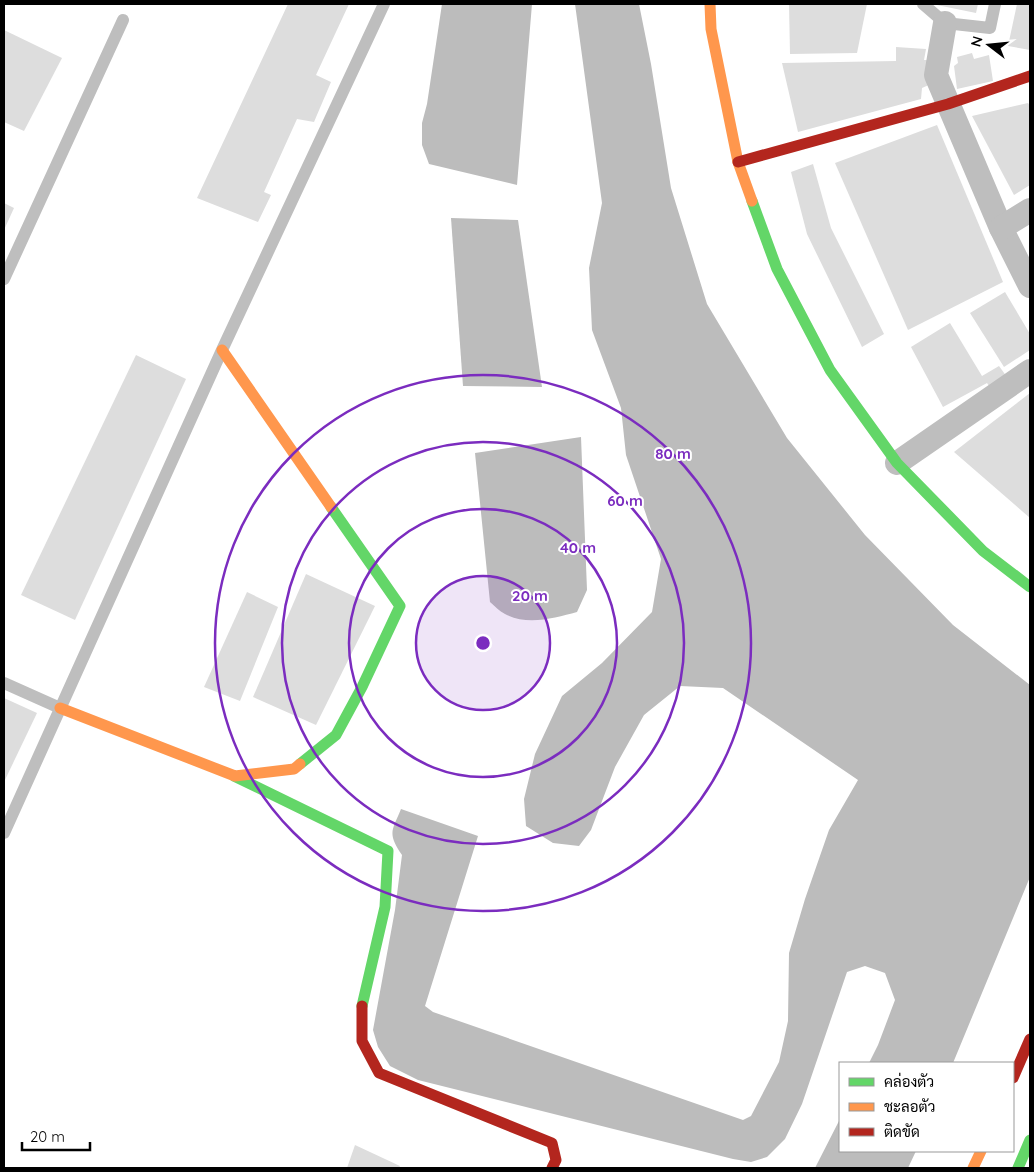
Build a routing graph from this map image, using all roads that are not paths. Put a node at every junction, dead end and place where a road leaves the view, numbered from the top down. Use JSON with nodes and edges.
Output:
{"nodes":[{"id":1,"x":384,"y":4,"type":"edge"},
{"id":2,"x":710,"y":4,"type":"edge"},
{"id":3,"x":923,"y":4,"type":"edge"},
{"id":4,"x":996,"y":4,"type":"edge"},
{"id":5,"x":124,"y":20,"type":"dead end"},
{"id":6,"x":945,"y":23,"type":"junction"},
{"id":7,"x":1030,"y":76,"type":"edge"},
{"id":8,"x":948,"y":104,"type":"junction"},
{"id":9,"x":738,"y":162,"type":"junction"},
{"id":10,"x":1030,"y":210,"type":"edge"},
{"id":11,"x":1001,"y":228,"type":"junction"},
{"id":12,"x":4,"y":278,"type":"edge"},
{"id":13,"x":1030,"y":286,"type":"edge"},
{"id":14,"x":222,"y":350,"type":"junction"},
{"id":15,"x":1030,"y":370,"type":"edge"},
{"id":16,"x":897,"y":463,"type":"junction"},
{"id":17,"x":1030,"y":587,"type":"edge"},
{"id":18,"x":4,"y":683,"type":"edge"},
{"id":19,"x":60,"y":708,"type":"junction"},
{"id":20,"x":234,"y":776,"type":"junction"},
{"id":21,"x":4,"y":833,"type":"edge"},
{"id":22,"x":1030,"y":1039,"type":"edge"},
{"id":23,"x":1014,"y":1076,"type":"edge"},
{"id":24,"x":1030,"y":1140,"type":"edge"},
{"id":25,"x":981,"y":1152,"type":"edge"},
{"id":26,"x":552,"y":1168,"type":"edge"},
{"id":27,"x":973,"y":1168,"type":"edge"},
{"id":28,"x":1018,"y":1168,"type":"edge"}],
"edges":[{"from":1,"to":14,"type":"lane"},
{"from":2,"to":9,"type":"street"},
{"from":3,"to":6,"type":"lane"},
{"from":4,"to":6,"type":"lane"},
{"from":5,"to":12,"type":"lane"},
{"from":6,"to":8,"type":"street"},
{"from":7,"to":8,"type":"street"},
{"from":8,"to":9,"type":"street"},
{"from":8,"to":11,"type":"street"},
{"from":9,"to":16,"type":"street"},
{"from":10,"to":11,"type":"street"},
{"from":11,"to":13,"type":"street"},
{"from":14,"to":19,"type":"lane"},
{"from":14,"to":20,"type":"street"},
{"from":15,"to":16,"type":"street"},
{"from":16,"to":17,"type":"street"},
{"from":18,"to":19,"type":"lane"},
{"from":19,"to":20,"type":"street"},
{"from":19,"to":21,"type":"lane"},
{"from":20,"to":26,"type":"street"},
{"from":22,"to":23,"type":"street"},
{"from":24,"to":28,"type":"street"},
{"from":25,"to":27,"type":"street"}]}
